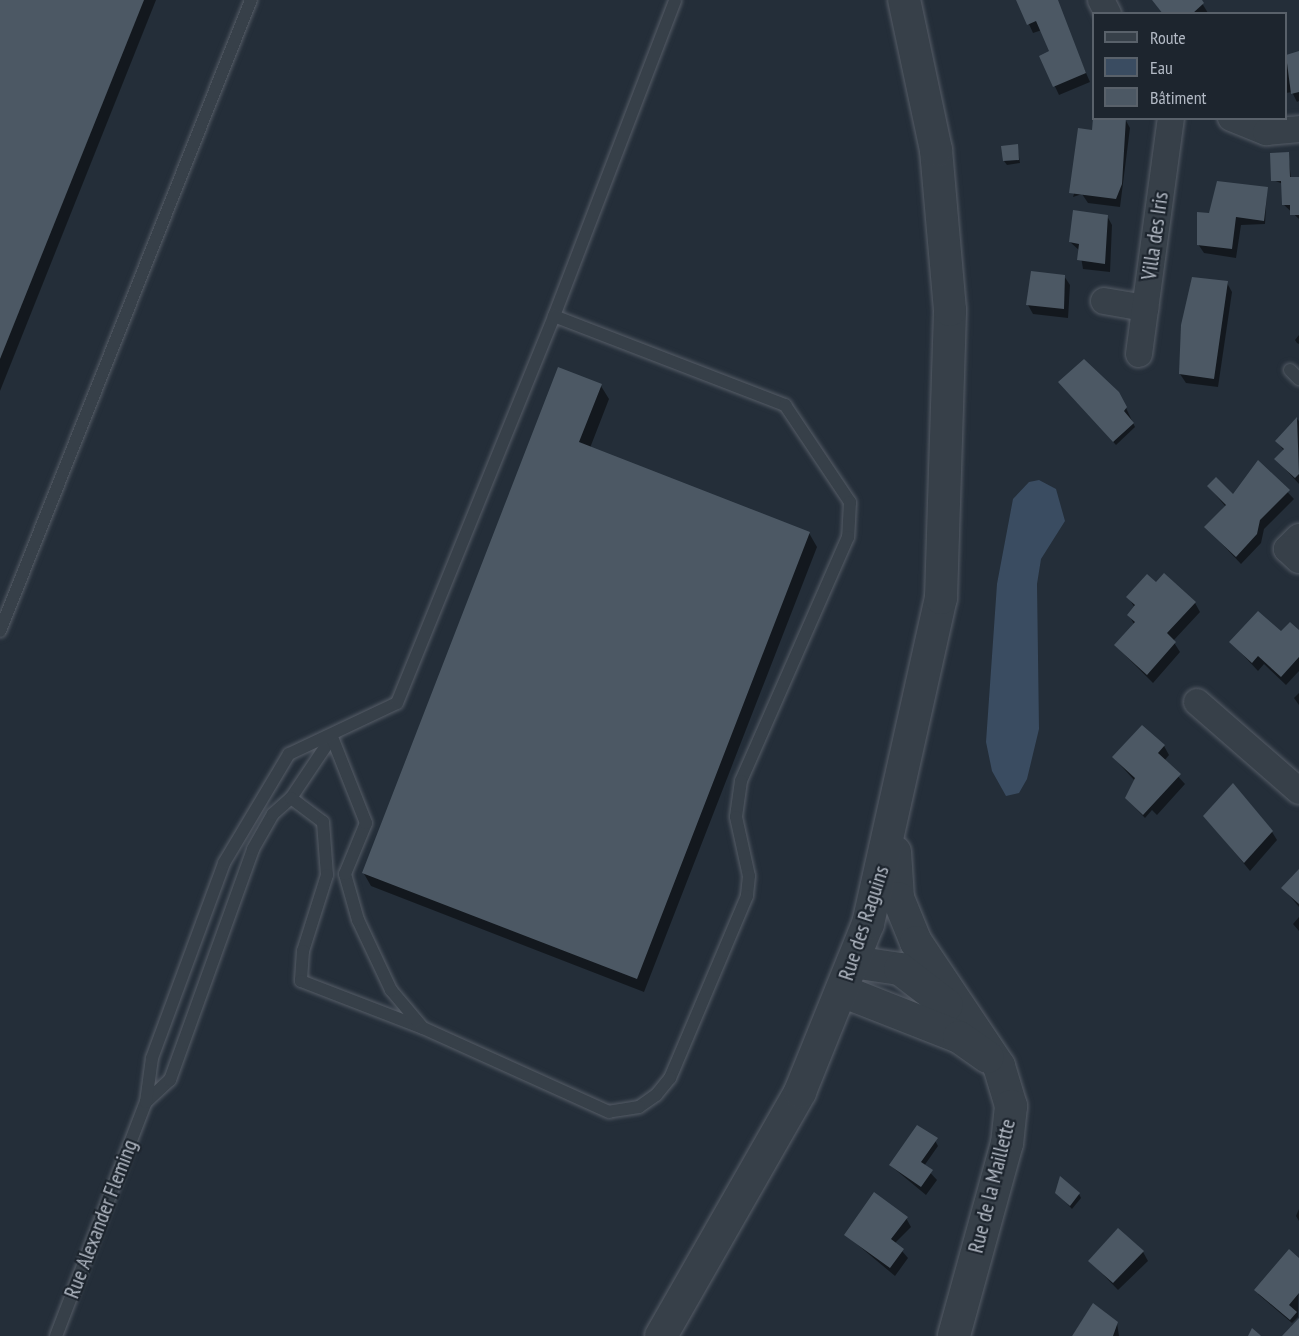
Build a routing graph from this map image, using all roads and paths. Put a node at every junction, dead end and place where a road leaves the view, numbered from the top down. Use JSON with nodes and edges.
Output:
{"nodes":[{"id":1,"x":251,"y":0,"type":"edge"},
{"id":2,"x":675,"y":0,"type":"edge"},
{"id":3,"x":904,"y":0,"type":"edge"},
{"id":4,"x":1171,"y":120,"type":"edge"},
{"id":5,"x":1236,"y":120,"type":"edge"},
{"id":6,"x":1299,"y":129,"type":"edge"},
{"id":7,"x":1104,"y":301,"type":"dead end"},
{"id":8,"x":1145,"y":308,"type":"junction"},
{"id":9,"x":554,"y":316,"type":"junction"},
{"id":10,"x":1139,"y":354,"type":"dead end"},
{"id":11,"x":1299,"y":537,"type":"edge"},
{"id":12,"x":1299,"y":560,"type":"edge"},
{"id":13,"x":0,"y":631,"type":"edge"},
{"id":14,"x":1197,"y":702,"type":"dead end"},
{"id":15,"x":332,"y":737,"type":"junction"},
{"id":16,"x":1299,"y":791,"type":"edge"},
{"id":17,"x":291,"y":798,"type":"junction"},
{"id":18,"x":893,"y":828,"type":"junction"},
{"id":19,"x":854,"y":962,"type":"junction"},
{"id":20,"x":842,"y":991,"type":"junction"},
{"id":21,"x":423,"y":1028,"type":"junction"},
{"id":22,"x":975,"y":1029,"type":"junction"},
{"id":23,"x":999,"y":1065,"type":"junction"},
{"id":24,"x":146,"y":1102,"type":"junction"},
{"id":25,"x":56,"y":1336,"type":"edge"},
{"id":26,"x":661,"y":1336,"type":"edge"},
{"id":27,"x":954,"y":1336,"type":"edge"}],
"edges":[{"from":1,"to":13,"type":"lane"},
{"from":2,"to":9,"type":"lane"},
{"from":3,"to":18,"type":"street","name":"Rue des Raguins"},
{"from":4,"to":8,"type":"street","name":"Villa des Iris"},
{"from":5,"to":6,"type":"street"},
{"from":7,"to":8,"type":"street"},
{"from":8,"to":10,"type":"street","name":"Villa des Iris"},
{"from":9,"to":15,"type":"lane"},
{"from":9,"to":21,"type":"lane"},
{"from":11,"to":12,"type":"street"},
{"from":14,"to":16,"type":"street"},
{"from":15,"to":17,"type":"lane"},
{"from":15,"to":21,"type":"lane"},
{"from":15,"to":24,"type":"lane"},
{"from":17,"to":21,"type":"lane"},
{"from":17,"to":24,"type":"lane"},
{"from":18,"to":19,"type":"street","name":"Rue des Raguins"},
{"from":18,"to":22,"type":"street","name":"Rue de la Maillette"},
{"from":19,"to":20,"type":"street","name":"Rue des Raguins"},
{"from":19,"to":22,"type":"street"},
{"from":20,"to":23,"type":"street"},
{"from":20,"to":26,"type":"street","name":"Rue des Raguins"},
{"from":22,"to":23,"type":"street","name":"Rue de la Maillette"},
{"from":23,"to":27,"type":"street","name":"Rue de la Maillette"},
{"from":24,"to":25,"type":"lane","name":"Rue Alexander Fleming"}]}
